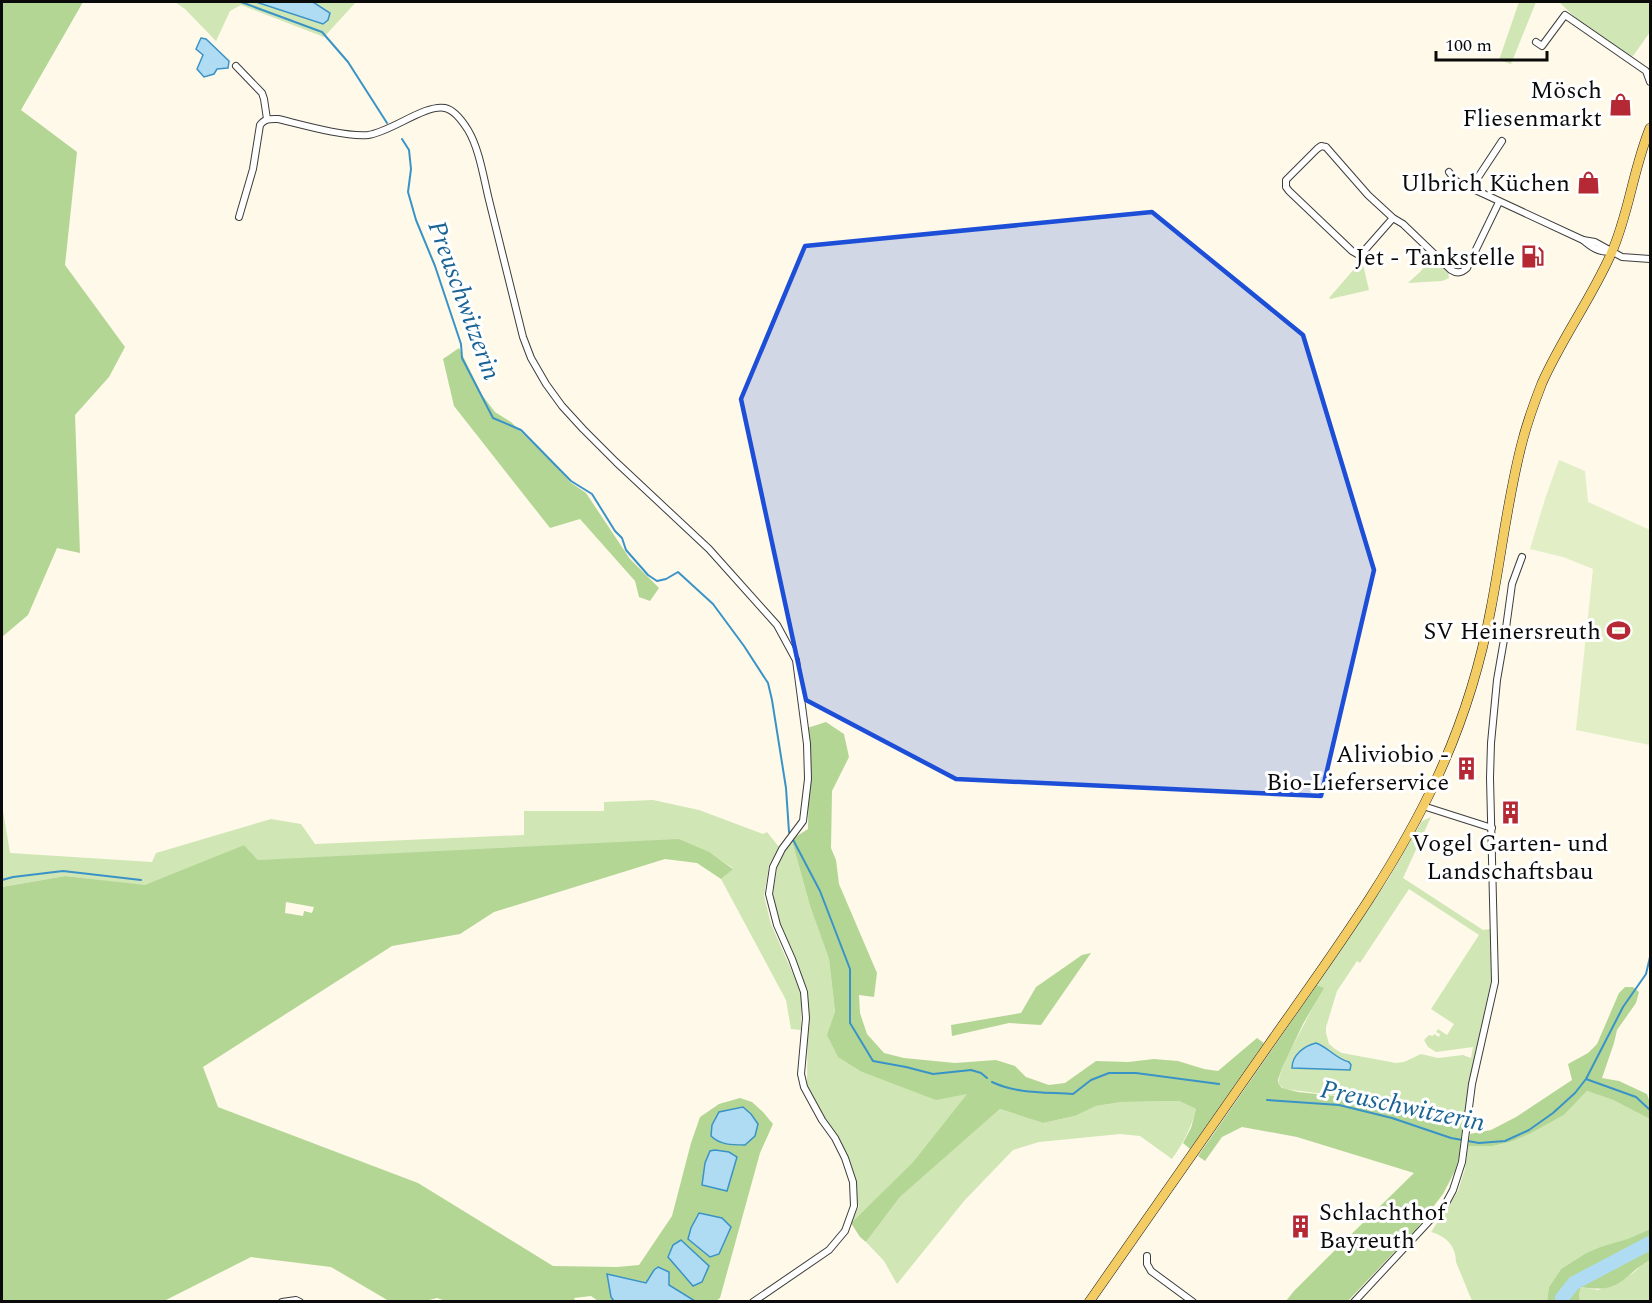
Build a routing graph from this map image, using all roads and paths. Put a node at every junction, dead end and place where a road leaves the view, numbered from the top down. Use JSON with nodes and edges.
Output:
{"nodes":[{"id":1,"x":1536,"y":42,"type":"dead end"},
{"id":2,"x":236,"y":66,"type":"dead end"},
{"id":3,"x":1650,"y":82,"type":"edge"},
{"id":4,"x":267,"y":119,"type":"junction"},
{"id":5,"x":1650,"y":128,"type":"edge"},
{"id":6,"x":1502,"y":141,"type":"dead end"},
{"id":7,"x":1449,"y":172,"type":"dead end"},
{"id":8,"x":1471,"y":188,"type":"junction"},
{"id":9,"x":1499,"y":202,"type":"junction"},
{"id":10,"x":239,"y":217,"type":"dead end"},
{"id":11,"x":1393,"y":219,"type":"junction"},
{"id":12,"x":1612,"y":252,"type":"junction"},
{"id":13,"x":1650,"y":259,"type":"edge"},
{"id":14,"x":1522,"y":557,"type":"dead end"},
{"id":15,"x":1423,"y":806,"type":"junction"},
{"id":16,"x":1492,"y":828,"type":"junction"},
{"id":17,"x":1147,"y":1256,"type":"dead end"},
{"id":18,"x":282,"y":1302,"type":"edge"},
{"id":19,"x":300,"y":1302,"type":"edge"},
{"id":20,"x":753,"y":1302,"type":"edge"},
{"id":21,"x":1089,"y":1302,"type":"edge"},
{"id":22,"x":1193,"y":1302,"type":"edge"},
{"id":23,"x":1354,"y":1302,"type":"edge"}],
"edges":[{"from":1,"to":3,"type":"street"},
{"from":2,"to":4,"type":"street"},
{"from":4,"to":10,"type":"street"},
{"from":4,"to":20,"type":"street"},
{"from":5,"to":12,"type":"main road"},
{"from":6,"to":8,"type":"street"},
{"from":7,"to":8,"type":"street"},
{"from":8,"to":9,"type":"street"},
{"from":9,"to":11,"type":"street"},
{"from":9,"to":12,"type":"street"},
{"from":11,"to":11,"type":"street"},
{"from":12,"to":13,"type":"street"},
{"from":12,"to":15,"type":"main road"},
{"from":14,"to":16,"type":"street"},
{"from":15,"to":16,"type":"street"},
{"from":15,"to":21,"type":"main road"},
{"from":16,"to":23,"type":"street"},
{"from":17,"to":22,"type":"street"},
{"from":18,"to":19,"type":"street"}]}
